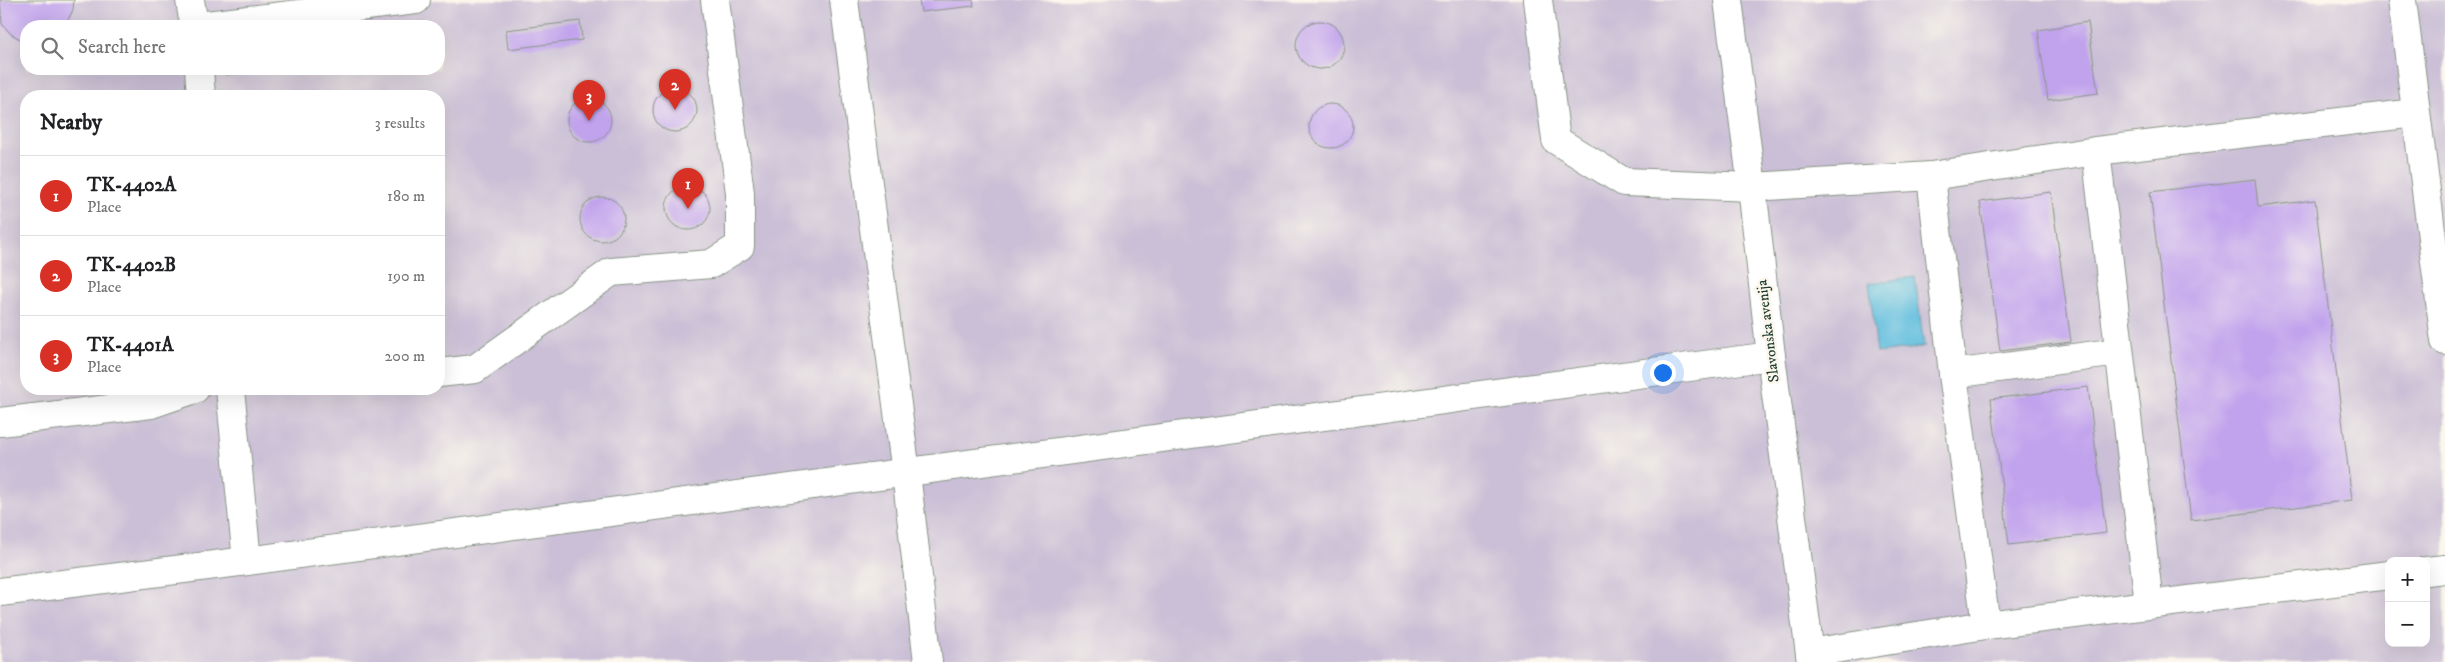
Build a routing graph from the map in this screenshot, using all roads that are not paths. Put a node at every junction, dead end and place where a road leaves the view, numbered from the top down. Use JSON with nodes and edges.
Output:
{"nodes":[{"id":1,"x":190,"y":0,"type":"edge"},
{"id":2,"x":416,"y":0,"type":"edge"},
{"id":3,"x":715,"y":0,"type":"edge"},
{"id":4,"x":844,"y":0,"type":"edge"},
{"id":5,"x":1538,"y":0,"type":"edge"},
{"id":6,"x":1728,"y":0,"type":"edge"},
{"id":7,"x":2402,"y":0,"type":"edge"},
{"id":8,"x":371,"y":3,"type":"edge"},
{"id":9,"x":195,"y":20,"type":"edge"},
{"id":10,"x":242,"y":20,"type":"edge"},
{"id":11,"x":199,"y":75,"type":"edge"},
{"id":12,"x":201,"y":90,"type":"edge"},
{"id":13,"x":2415,"y":113,"type":"junction"},
{"id":14,"x":2096,"y":151,"type":"junction"},
{"id":15,"x":1931,"y":176,"type":"junction"},
{"id":16,"x":2435,"y":182,"type":"edge"},
{"id":17,"x":1752,"y":187,"type":"junction"},
{"id":18,"x":2445,"y":342,"type":"edge"},
{"id":19,"x":2118,"y":352,"type":"junction"},
{"id":20,"x":1771,"y":356,"type":"junction"},
{"id":21,"x":445,"y":372,"type":"edge"},
{"id":22,"x":1953,"y":374,"type":"junction"},
{"id":23,"x":177,"y":395,"type":"edge"},
{"id":24,"x":231,"y":395,"type":"edge"},
{"id":25,"x":0,"y":422,"type":"edge"},
{"id":26,"x":906,"y":473,"type":"junction"},
{"id":27,"x":247,"y":561,"type":"junction"},
{"id":28,"x":2445,"y":568,"type":"edge"},
{"id":29,"x":2430,"y":570,"type":"edge"},
{"id":30,"x":2385,"y":575,"type":"edge"},
{"id":31,"x":0,"y":592,"type":"edge"},
{"id":32,"x":2150,"y":604,"type":"junction"},
{"id":33,"x":1986,"y":626,"type":"junction"},
{"id":34,"x":1811,"y":657,"type":"edge"},
{"id":35,"x":928,"y":662,"type":"edge"}],
"edges":[{"from":1,"to":9,"type":"street"},
{"from":2,"to":8,"type":"street"},
{"from":3,"to":21,"type":"street"},
{"from":4,"to":26,"type":"street"},
{"from":5,"to":17,"type":"street"},
{"from":6,"to":17,"type":"street","name":"Slavonska avenija"},
{"from":7,"to":13,"type":"street"},
{"from":8,"to":10,"type":"street"},
{"from":11,"to":12,"type":"street"},
{"from":13,"to":14,"type":"street"},
{"from":13,"to":16,"type":"street"},
{"from":14,"to":15,"type":"street"},
{"from":14,"to":19,"type":"street"},
{"from":15,"to":17,"type":"street"},
{"from":15,"to":22,"type":"street"},
{"from":16,"to":18,"type":"street"},
{"from":17,"to":20,"type":"street","name":"Slavonska avenija"},
{"from":19,"to":22,"type":"street"},
{"from":19,"to":32,"type":"street"},
{"from":20,"to":26,"type":"street"},
{"from":20,"to":34,"type":"street","name":"Slavonska avenija"},
{"from":22,"to":33,"type":"street"},
{"from":23,"to":25,"type":"street"},
{"from":24,"to":27,"type":"street"},
{"from":26,"to":27,"type":"street"},
{"from":26,"to":35,"type":"street"},
{"from":27,"to":31,"type":"street"},
{"from":28,"to":29,"type":"street"},
{"from":30,"to":32,"type":"street"},
{"from":32,"to":33,"type":"street"},
{"from":33,"to":34,"type":"street"}]}
